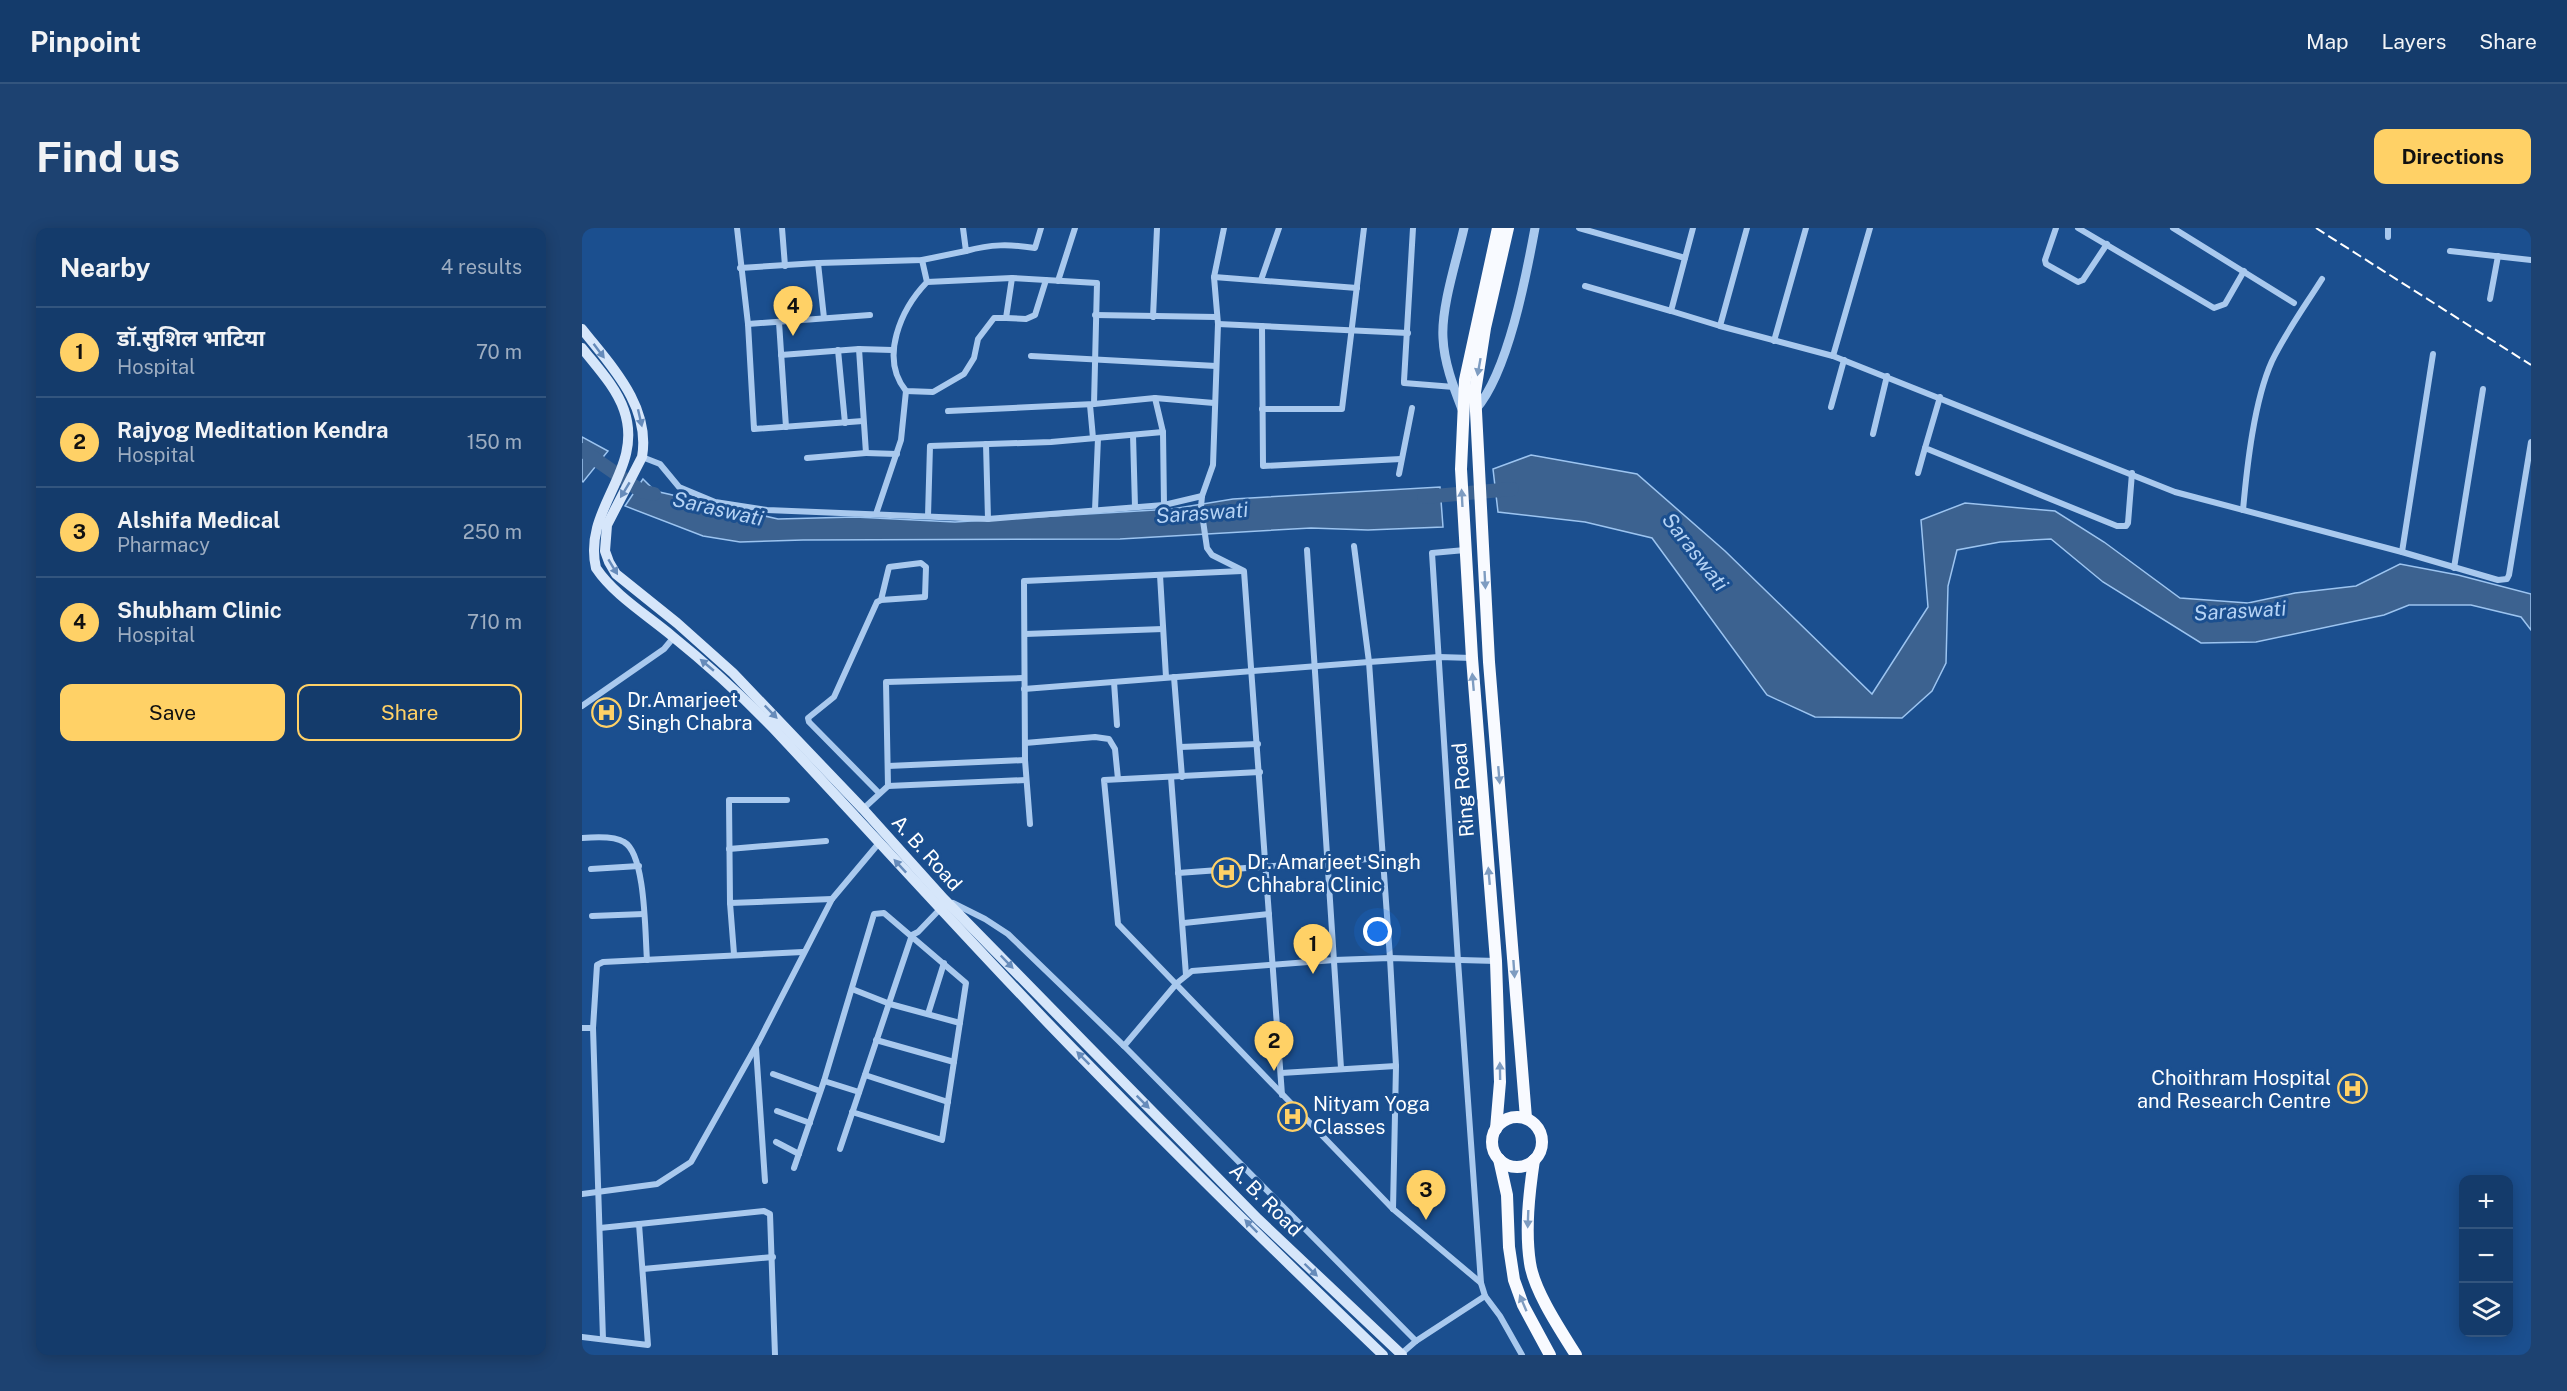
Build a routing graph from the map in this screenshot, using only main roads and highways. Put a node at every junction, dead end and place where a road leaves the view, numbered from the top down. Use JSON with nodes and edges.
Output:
{"nodes":[{"id":1,"x":1498,"y":228,"type":"edge"},
{"id":2,"x":1508,"y":228,"type":"edge"},
{"id":3,"x":582,"y":329,"type":"edge"},
{"id":4,"x":582,"y":348,"type":"edge"},
{"id":5,"x":695,"y":639,"type":"junction"},
{"id":6,"x":687,"y":648,"type":"junction"},
{"id":7,"x":944,"y":903,"type":"junction"},
{"id":8,"x":1526,"y":1118,"type":"junction"},
{"id":9,"x":1496,"y":1129,"type":"junction"},
{"id":10,"x":1499,"y":1159,"type":"junction"},
{"id":11,"x":1534,"y":1160,"type":"junction"},
{"id":12,"x":1383,"y":1355,"type":"edge"},
{"id":13,"x":1402,"y":1355,"type":"edge"},
{"id":14,"x":1550,"y":1355,"type":"edge"},
{"id":15,"x":1576,"y":1355,"type":"edge"}],
"edges":[{"from":9,"to":1,"type":"highway","name":"Ring Road","one_way":true},
{"from":2,"to":8,"type":"highway","one_way":true},
{"from":3,"to":5,"type":"main road","name":"A. B. Road","one_way":true},
{"from":4,"to":6,"type":"main road","name":"A. B. Road"},
{"from":5,"to":6,"type":"main road"},
{"from":5,"to":7,"type":"main road","name":"A. B. Road","one_way":true},
{"from":7,"to":6,"type":"main road","name":"A. B. Road","one_way":true},
{"from":12,"to":7,"type":"main road","name":"A. B. Road","one_way":true},
{"from":7,"to":13,"type":"main road","name":"A. B. Road","one_way":true},
{"from":8,"to":9,"type":"highway"},
{"from":8,"to":11,"type":"highway"},
{"from":9,"to":10,"type":"highway"},
{"from":10,"to":11,"type":"highway"},
{"from":14,"to":10,"type":"highway","one_way":true},
{"from":11,"to":15,"type":"highway","one_way":true}]}
